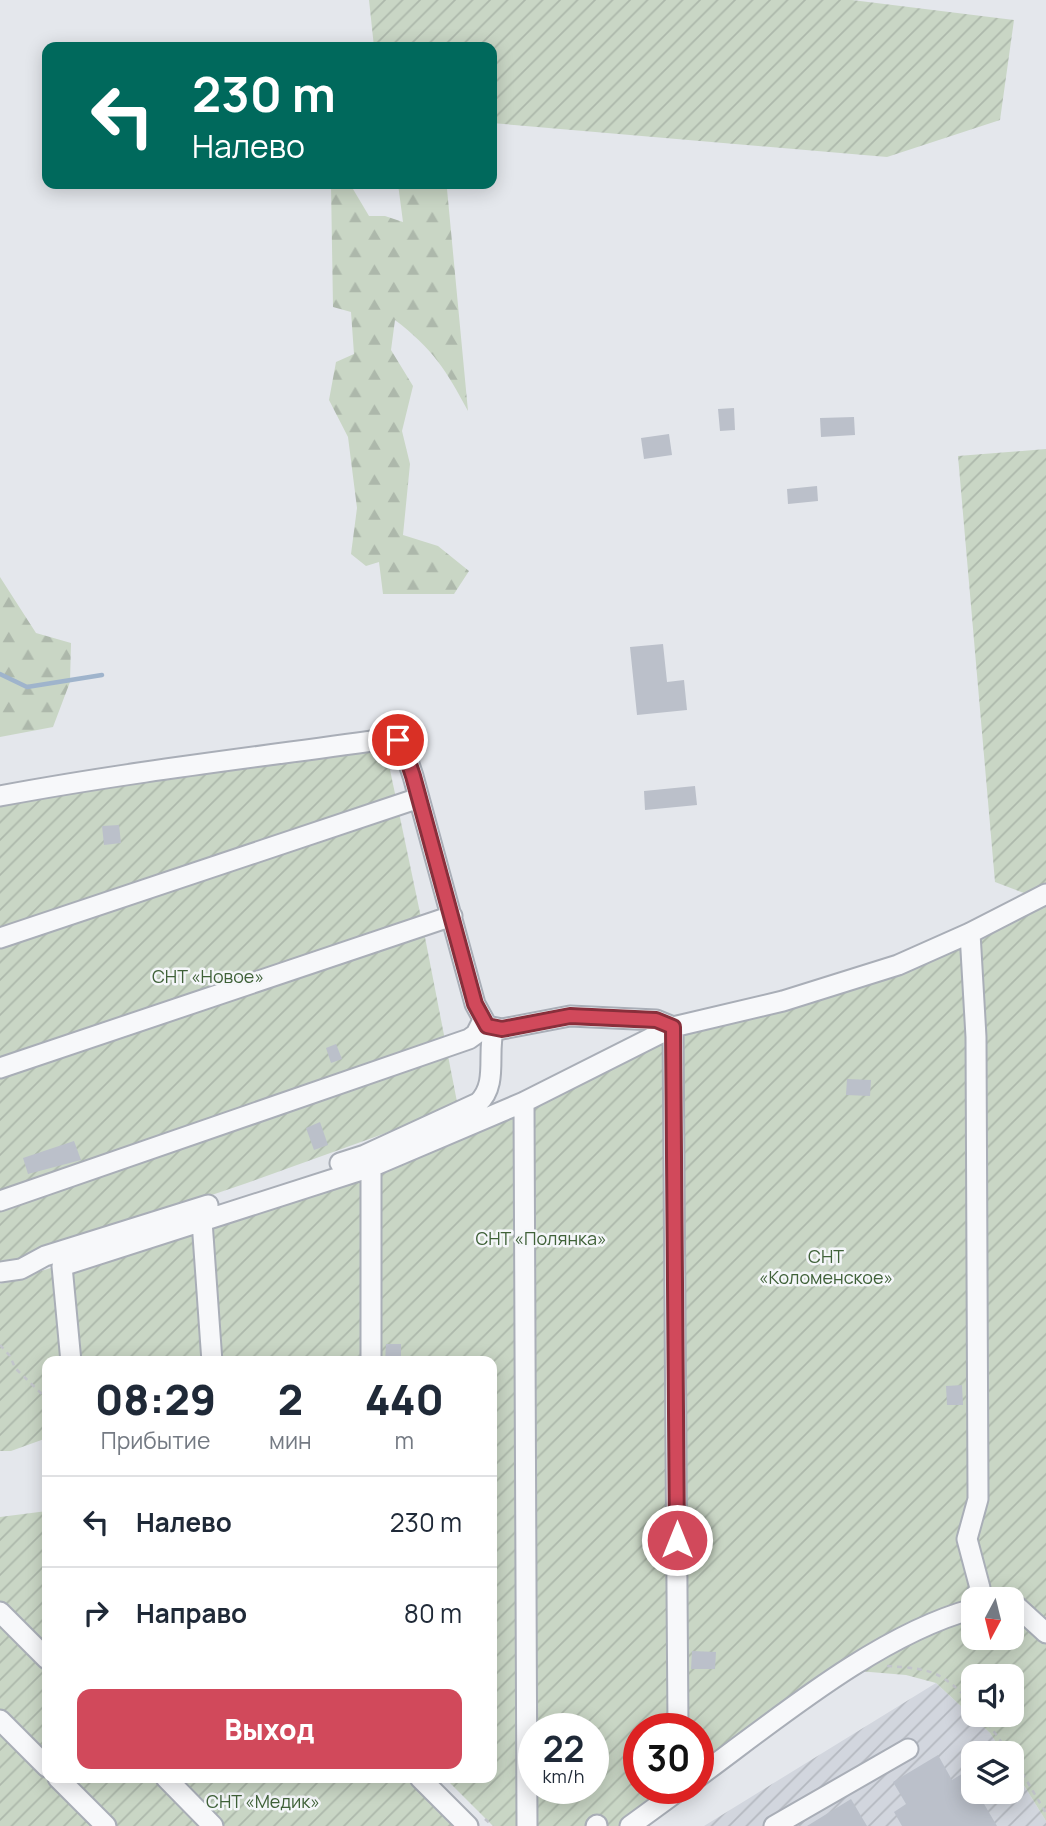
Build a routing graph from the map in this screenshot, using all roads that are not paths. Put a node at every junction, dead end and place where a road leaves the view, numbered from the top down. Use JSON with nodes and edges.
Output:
{"nodes":[{"id":1,"x":0,"y":796,"type":"edge"},
{"id":2,"x":419,"y":798,"type":"junction"},
{"id":3,"x":1046,"y":894,"type":"edge"},
{"id":4,"x":452,"y":916,"type":"junction"},
{"id":5,"x":970,"y":933,"type":"junction"},
{"id":6,"x":0,"y":937,"type":"edge"},
{"id":7,"x":489,"y":1024,"type":"junction"},
{"id":8,"x":673,"y":1027,"type":"junction"},
{"id":9,"x":0,"y":1069,"type":"edge"},
{"id":10,"x":524,"y":1102,"type":"junction"},
{"id":11,"x":371,"y":1167,"type":"junction"},
{"id":12,"x":0,"y":1201,"type":"edge"},
{"id":13,"x":202,"y":1221,"type":"junction"},
{"id":14,"x":0,"y":1272,"type":"edge"},
{"id":15,"x":71,"y":1356,"type":"edge"},
{"id":16,"x":212,"y":1356,"type":"edge"},
{"id":17,"x":371,"y":1356,"type":"edge"},
{"id":18,"x":980,"y":1587,"type":"edge"},
{"id":19,"x":961,"y":1610,"type":"edge"},
{"id":20,"x":0,"y":1612,"type":"edge"},
{"id":21,"x":1024,"y":1613,"type":"edge"},
{"id":22,"x":1046,"y":1633,"type":"edge"},
{"id":23,"x":42,"y":1654,"type":"edge"},
{"id":24,"x":678,"y":1713,"type":"edge"},
{"id":25,"x":0,"y":1720,"type":"edge"},
{"id":26,"x":908,"y":1749,"type":"dead end"},
{"id":27,"x":42,"y":1762,"type":"edge"},
{"id":28,"x":714,"y":1766,"type":"edge"},
{"id":29,"x":63,"y":1783,"type":"edge"},
{"id":30,"x":171,"y":1783,"type":"edge"},
{"id":31,"x":425,"y":1783,"type":"edge"},
{"id":32,"x":659,"y":1804,"type":"edge"},
{"id":33,"x":106,"y":1826,"type":"edge"},
{"id":34,"x":214,"y":1826,"type":"edge"},
{"id":35,"x":468,"y":1826,"type":"edge"},
{"id":36,"x":527,"y":1826,"type":"edge"},
{"id":37,"x":629,"y":1826,"type":"edge"},
{"id":38,"x":774,"y":1826,"type":"edge"}],
"edges":[{"from":1,"to":2,"type":"street"},
{"from":2,"to":4,"type":"street"},
{"from":2,"to":6,"type":"street"},
{"from":3,"to":5,"type":"street"},
{"from":4,"to":7,"type":"street"},
{"from":4,"to":9,"type":"street"},
{"from":5,"to":8,"type":"street"},
{"from":5,"to":18,"type":"street"},
{"from":7,"to":8,"type":"street"},
{"from":7,"to":12,"type":"street"},
{"from":7,"to":14,"type":"street"},
{"from":8,"to":10,"type":"street"},
{"from":8,"to":24,"type":"street"},
{"from":10,"to":11,"type":"street"},
{"from":10,"to":36,"type":"street"},
{"from":11,"to":13,"type":"street"},
{"from":11,"to":17,"type":"street"},
{"from":13,"to":15,"type":"street"},
{"from":13,"to":16,"type":"street"},
{"from":19,"to":28,"type":"street"},
{"from":20,"to":23,"type":"street"},
{"from":21,"to":22,"type":"street"},
{"from":25,"to":27,"type":"street"},
{"from":26,"to":38,"type":"street"},
{"from":29,"to":33,"type":"street"},
{"from":30,"to":34,"type":"street"},
{"from":31,"to":35,"type":"street"},
{"from":32,"to":37,"type":"street"}]}
